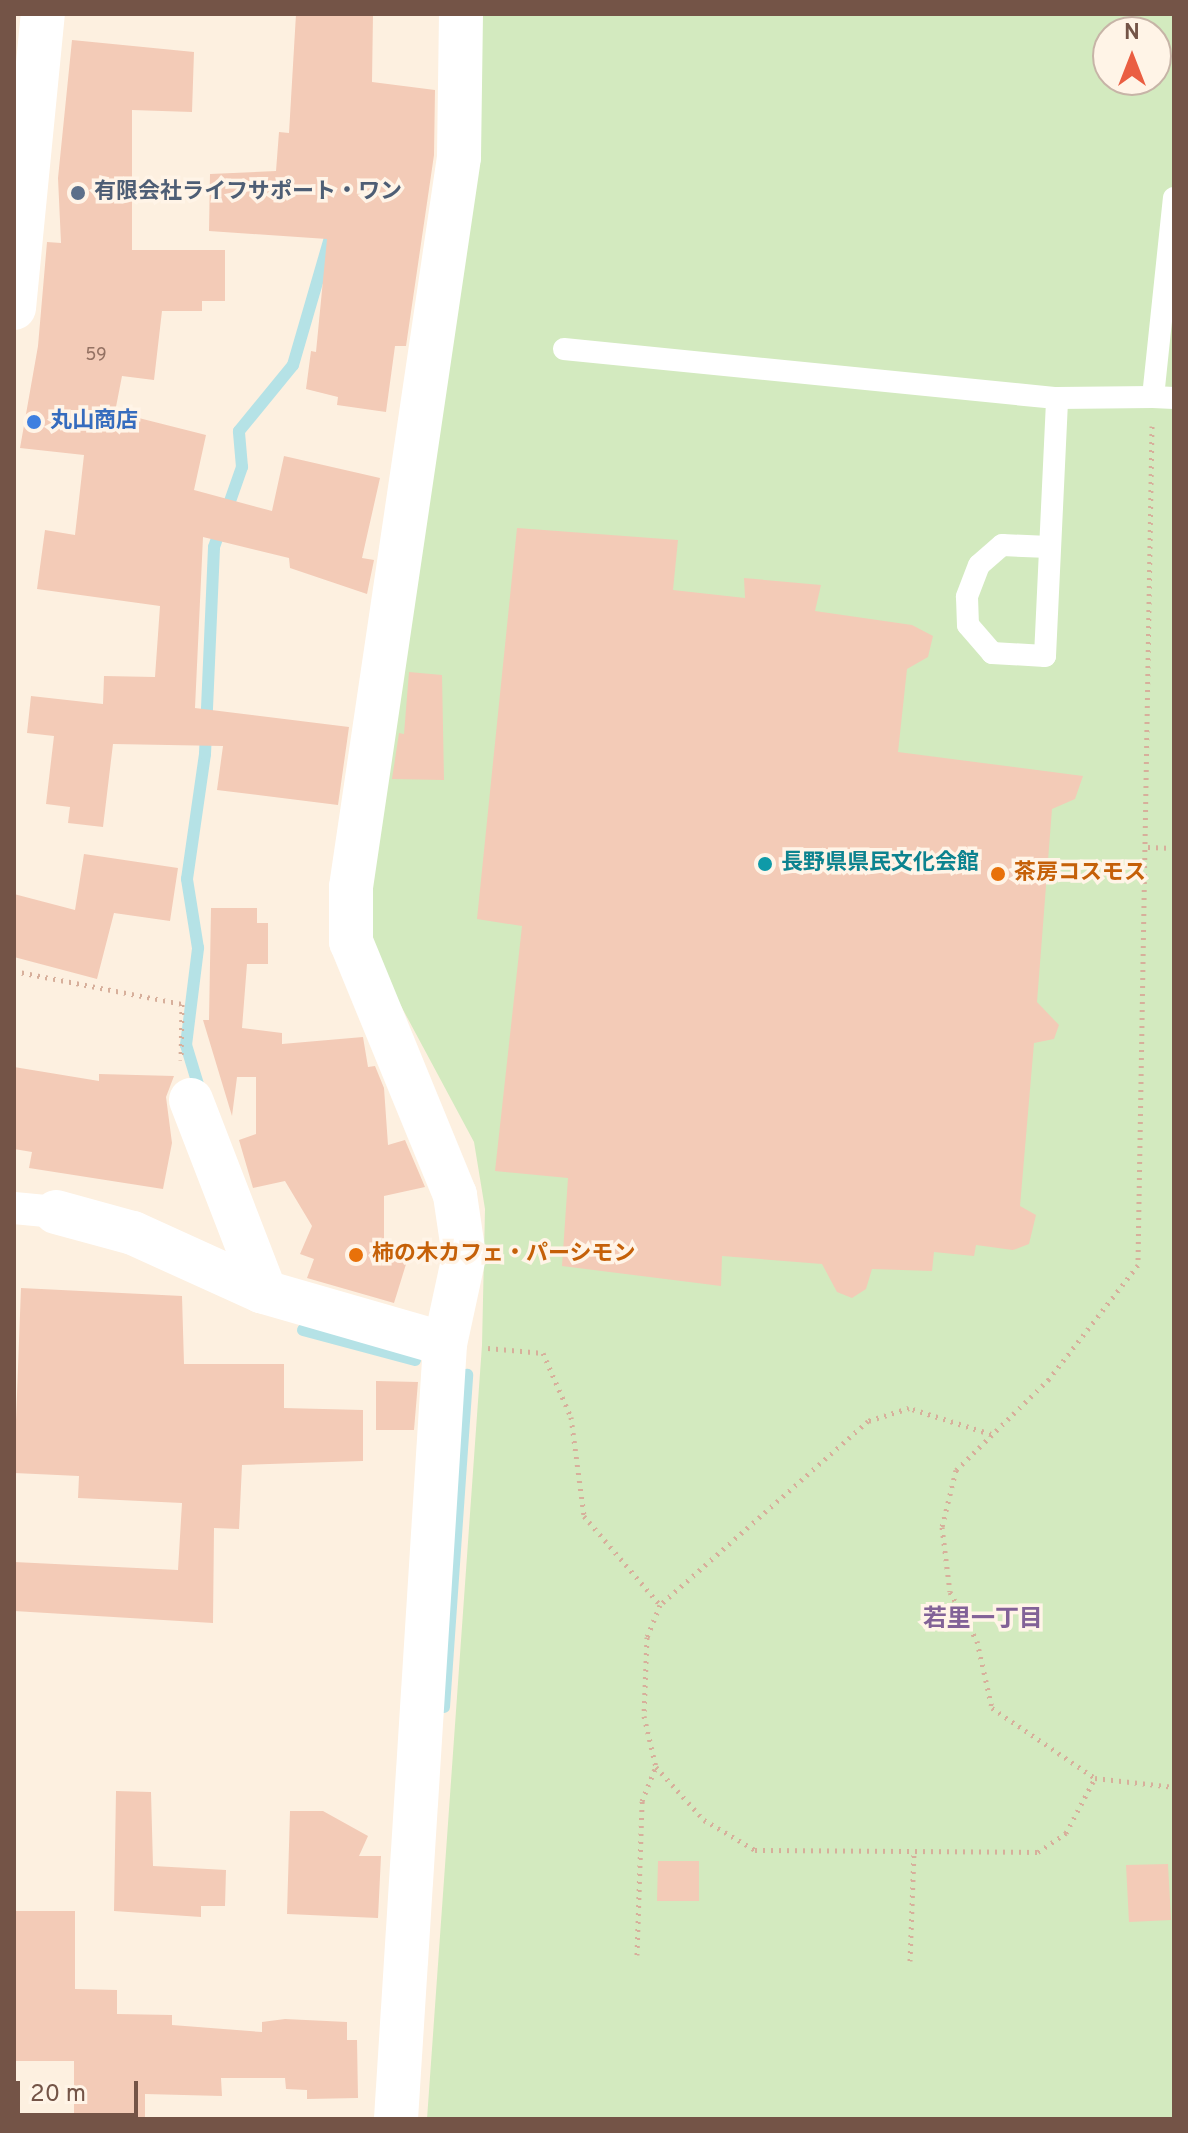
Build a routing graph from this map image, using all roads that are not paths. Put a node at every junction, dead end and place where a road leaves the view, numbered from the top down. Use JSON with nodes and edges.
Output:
{"nodes":[{"id":1,"x":43,"y":14,"type":"edge"},
{"id":2,"x":461,"y":14,"type":"edge"},
{"id":3,"x":22,"y":198,"type":"edge"},
{"id":4,"x":1174,"y":198,"type":"edge"},
{"id":5,"x":14,"y":308,"type":"edge"},
{"id":6,"x":564,"y":349,"type":"dead end"},
{"id":7,"x":1057,"y":398,"type":"junction"},
{"id":8,"x":1163,"y":398,"type":"edge"},
{"id":9,"x":1049,"y":547,"type":"junction"},
{"id":10,"x":191,"y":1100,"type":"road end"},
{"id":11,"x":35,"y":1210,"type":"edge"},
{"id":12,"x":265,"y":1292,"type":"junction"},
{"id":13,"x":445,"y":1344,"type":"junction"},
{"id":14,"x":396,"y":2119,"type":"edge"}],
"edges":[{"from":1,"to":3,"type":"street"},
{"from":2,"to":13,"type":"street"},
{"from":3,"to":5,"type":"street"},
{"from":4,"to":8,"type":"lane"},
{"from":6,"to":7,"type":"lane"},
{"from":7,"to":8,"type":"lane"},
{"from":7,"to":9,"type":"lane"},
{"from":9,"to":9,"type":"lane"},
{"from":10,"to":12,"type":"street"},
{"from":11,"to":12,"type":"street"},
{"from":12,"to":13,"type":"street"},
{"from":13,"to":14,"type":"street"}]}
